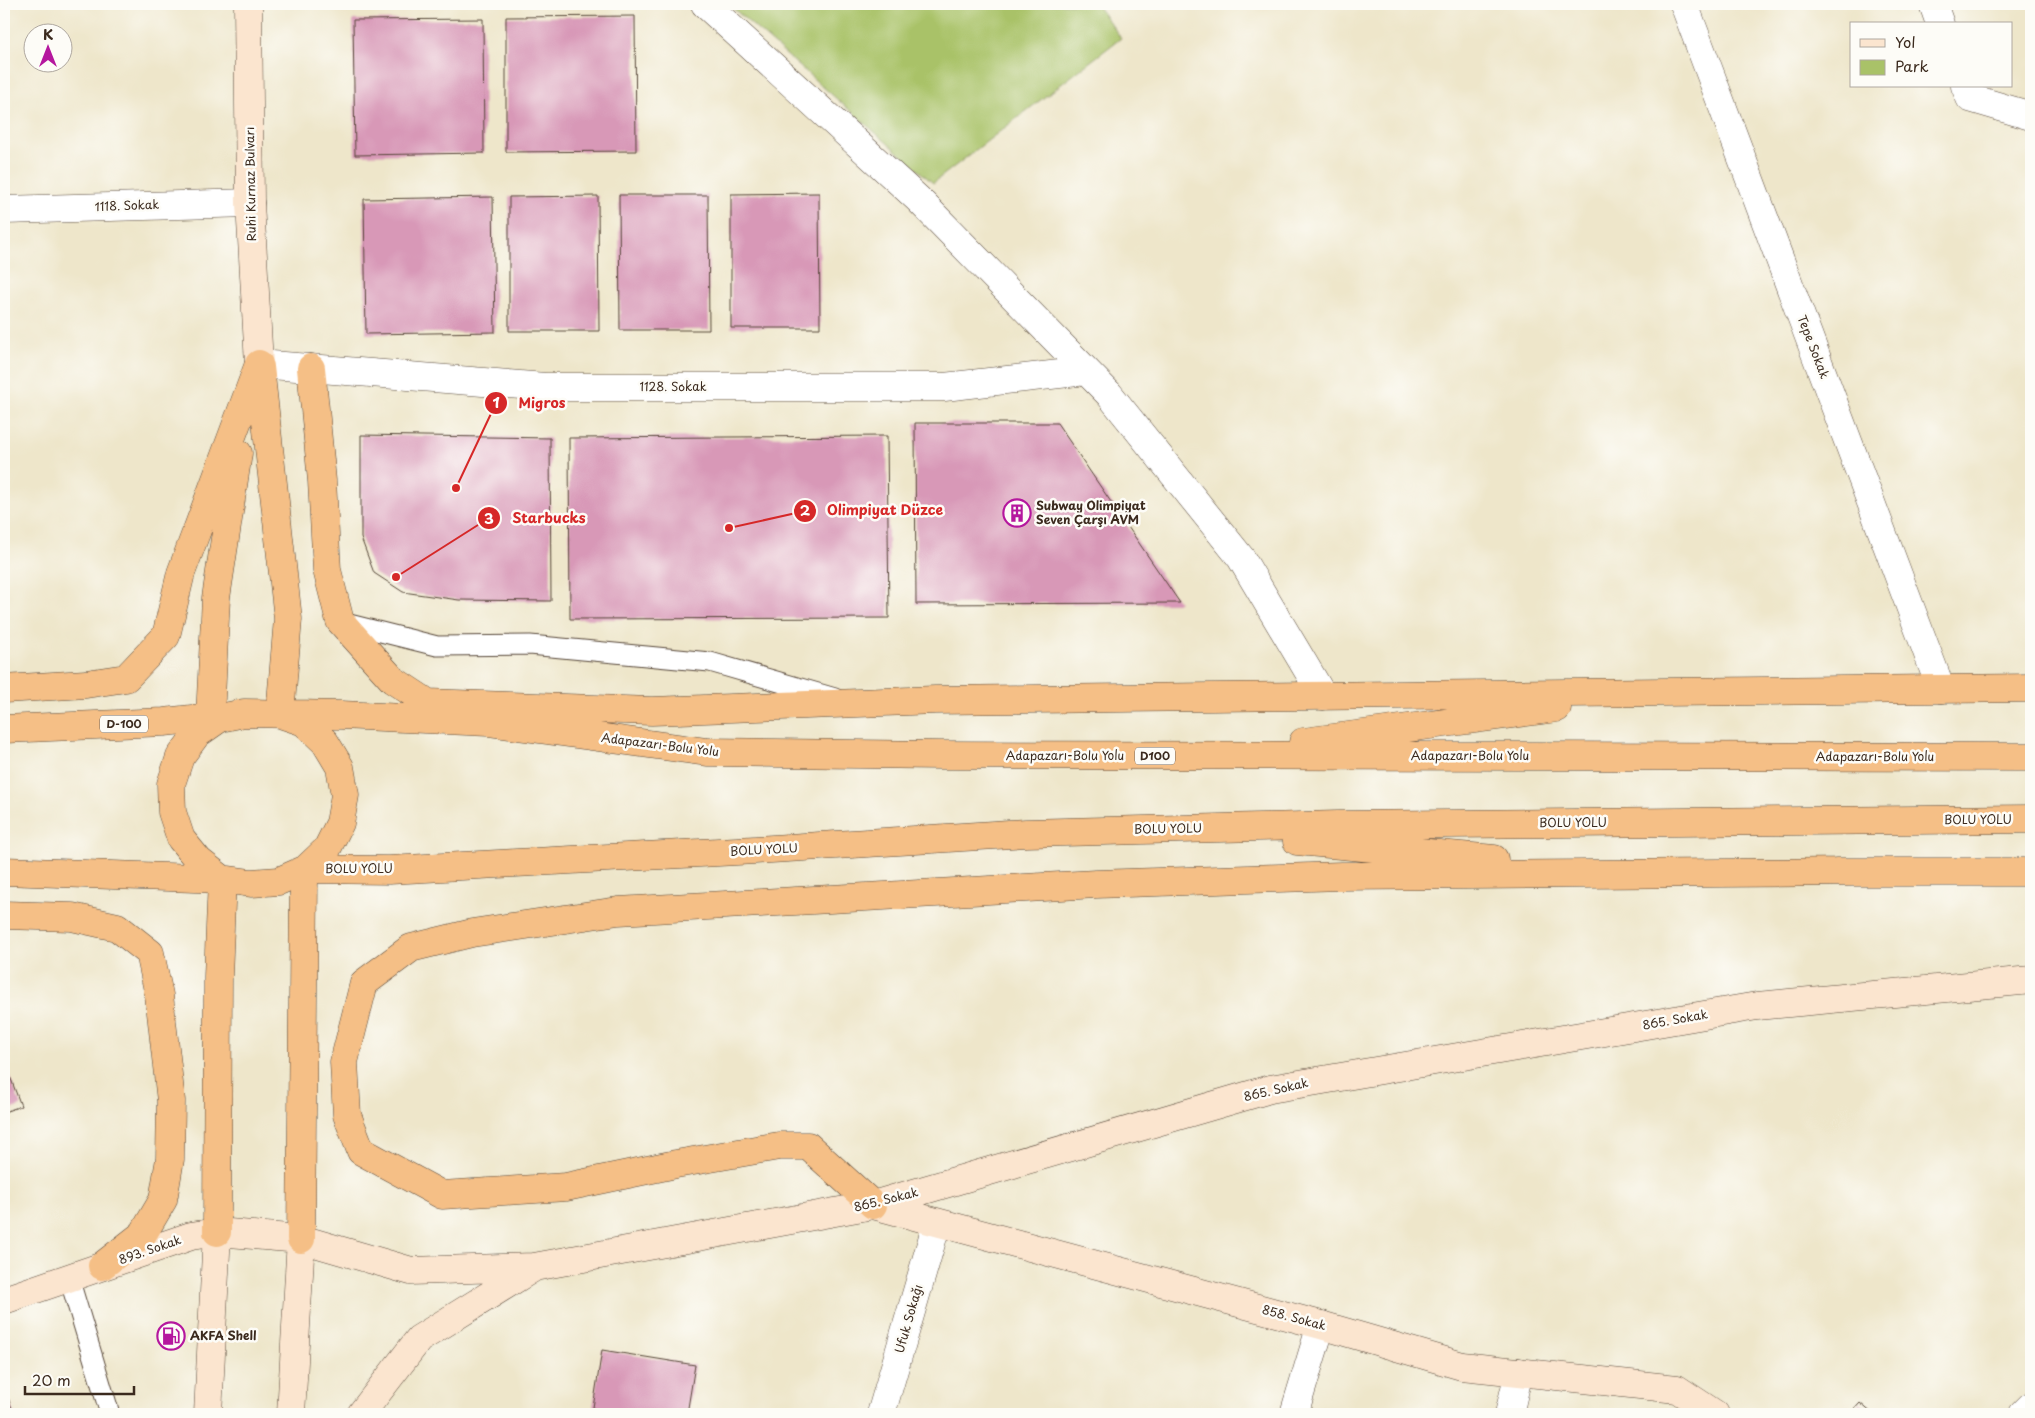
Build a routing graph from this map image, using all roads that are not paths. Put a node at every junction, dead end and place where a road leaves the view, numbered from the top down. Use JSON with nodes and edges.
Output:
{"nodes":[{"id":1,"x":248,"y":4,"type":"edge"},
{"id":2,"x":705,"y":4,"type":"edge"},
{"id":3,"x":1684,"y":4,"type":"edge"},
{"id":4,"x":1933,"y":4,"type":"edge"},
{"id":5,"x":1939,"y":22,"type":"edge"},
{"id":6,"x":1966,"y":88,"type":"edge"},
{"id":7,"x":2031,"y":116,"type":"edge"},
{"id":8,"x":250,"y":203,"type":"junction"},
{"id":9,"x":4,"y":210,"type":"edge"},
{"id":10,"x":259,"y":364,"type":"junction"},
{"id":11,"x":311,"y":368,"type":"junction"},
{"id":12,"x":1086,"y":371,"type":"junction"},
{"id":13,"x":340,"y":621,"type":"junction"},
{"id":14,"x":2031,"y":688,"type":"edge"},
{"id":15,"x":4,"y":689,"type":"edge"},
{"id":16,"x":1941,"y":689,"type":"junction"},
{"id":17,"x":1678,"y":692,"type":"junction"},
{"id":18,"x":1323,"y":696,"type":"junction"},
{"id":19,"x":853,"y":703,"type":"junction"},
{"id":20,"x":244,"y":713,"type":"junction"},
{"id":21,"x":280,"y":714,"type":"junction"},
{"id":22,"x":210,"y":717,"type":"junction"},
{"id":23,"x":4,"y":729,"type":"edge"},
{"id":24,"x":1194,"y":756,"type":"junction"},
{"id":25,"x":2031,"y":757,"type":"edge"},
{"id":26,"x":2031,"y":820,"type":"edge"},
{"id":27,"x":1169,"y":829,"type":"junction"},
{"id":28,"x":306,"y":869,"type":"junction"},
{"id":29,"x":4,"y":871,"type":"edge"},
{"id":30,"x":1853,"y":872,"type":"junction"},
{"id":31,"x":2031,"y":872,"type":"edge"},
{"id":32,"x":222,"y":879,"type":"junction"},
{"id":33,"x":4,"y":915,"type":"edge"},
{"id":34,"x":2031,"y":980,"type":"edge"},
{"id":35,"x":873,"y":1205,"type":"junction"},
{"id":36,"x":937,"y":1223,"type":"junction"},
{"id":37,"x":217,"y":1232,"type":"junction"},
{"id":38,"x":301,"y":1239,"type":"junction"},
{"id":39,"x":102,"y":1266,"type":"junction"},
{"id":40,"x":534,"y":1267,"type":"junction"},
{"id":41,"x":69,"y":1278,"type":"junction"},
{"id":42,"x":4,"y":1300,"type":"edge"},
{"id":43,"x":1321,"y":1325,"type":"junction"},
{"id":44,"x":1519,"y":1372,"type":"junction"},
{"id":45,"x":2031,"y":1406,"type":"edge"},
{"id":46,"x":110,"y":1414,"type":"edge"},
{"id":47,"x":208,"y":1414,"type":"edge"},
{"id":48,"x":291,"y":1414,"type":"edge"},
{"id":49,"x":361,"y":1414,"type":"edge"},
{"id":50,"x":881,"y":1414,"type":"edge"},
{"id":51,"x":1294,"y":1414,"type":"edge"},
{"id":52,"x":1509,"y":1414,"type":"edge"},
{"id":53,"x":1715,"y":1414,"type":"edge"},
{"id":54,"x":2023,"y":1414,"type":"edge"}],
"edges":[{"from":1,"to":8,"type":"main road","name":"Ruhi Kurnaz Bulvarı"},
{"from":2,"to":12,"type":"street"},
{"from":3,"to":16,"type":"street","name":"Tepe Sokak"},
{"from":4,"to":5,"type":"street"},
{"from":6,"to":7,"type":"street"},
{"from":8,"to":9,"type":"street","name":"1118. Sokak"},
{"from":8,"to":10,"type":"main road","name":"Ruhi Kurnaz Bulvarı"},
{"from":10,"to":11,"type":"street","name":"1128. Sokak"},
{"from":10,"to":15,"type":"highway"},
{"from":10,"to":21,"type":"highway"},
{"from":10,"to":22,"type":"highway"},
{"from":11,"to":12,"type":"street","name":"1128. Sokak"},
{"from":11,"to":13,"type":"highway"},
{"from":12,"to":18,"type":"street"},
{"from":13,"to":19,"type":"lane"},
{"from":13,"to":19,"type":"highway"},
{"from":14,"to":16,"type":"highway"},
{"from":16,"to":17,"type":"highway"},
{"from":17,"to":18,"type":"highway"},
{"from":17,"to":24,"type":"highway"},
{"from":18,"to":19,"type":"highway"},
{"from":20,"to":21,"type":"highway"},
{"from":20,"to":22,"type":"highway","number":"D-100"},
{"from":20,"to":32,"type":"highway"},
{"from":21,"to":24,"type":"highway","name":"Adapazarı-Bolu Yolu","number":"D100"},
{"from":21,"to":28,"type":"highway"},
{"from":22,"to":23,"type":"highway","number":"D-100"},
{"from":24,"to":25,"type":"highway","name":"Adapazarı-Bolu Yolu","number":"D100"},
{"from":26,"to":27,"type":"highway","name":"BOLU YOLU"},
{"from":27,"to":28,"type":"highway","name":"BOLU YOLU"},
{"from":27,"to":30,"type":"highway"},
{"from":28,"to":32,"type":"highway"},
{"from":28,"to":38,"type":"highway"},
{"from":29,"to":32,"type":"highway"},
{"from":30,"to":31,"type":"highway"},
{"from":30,"to":35,"type":"highway"},
{"from":32,"to":37,"type":"highway"},
{"from":33,"to":39,"type":"highway"},
{"from":34,"to":35,"type":"main road","name":"865. Sokak"},
{"from":35,"to":36,"type":"main road","name":"858. Sokak"},
{"from":35,"to":40,"type":"main road","name":"865. Sokak"},
{"from":36,"to":43,"type":"main road","name":"858. Sokak"},
{"from":36,"to":50,"type":"street","name":"Ufuk Sokağı"},
{"from":37,"to":38,"type":"main road","name":"893. Sokak"},
{"from":37,"to":39,"type":"main road","name":"893. Sokak"},
{"from":37,"to":47,"type":"main road"},
{"from":38,"to":40,"type":"main road","name":"893. Sokak"},
{"from":38,"to":48,"type":"main road"},
{"from":39,"to":41,"type":"main road","name":"893. Sokak"},
{"from":40,"to":49,"type":"main road"},
{"from":41,"to":42,"type":"main road","name":"893. Sokak"},
{"from":41,"to":46,"type":"lane"},
{"from":43,"to":44,"type":"main road","name":"858. Sokak"},
{"from":43,"to":51,"type":"street"},
{"from":44,"to":52,"type":"street"},
{"from":44,"to":53,"type":"main road","name":"858. Sokak"},
{"from":45,"to":54,"type":"street"}]}
